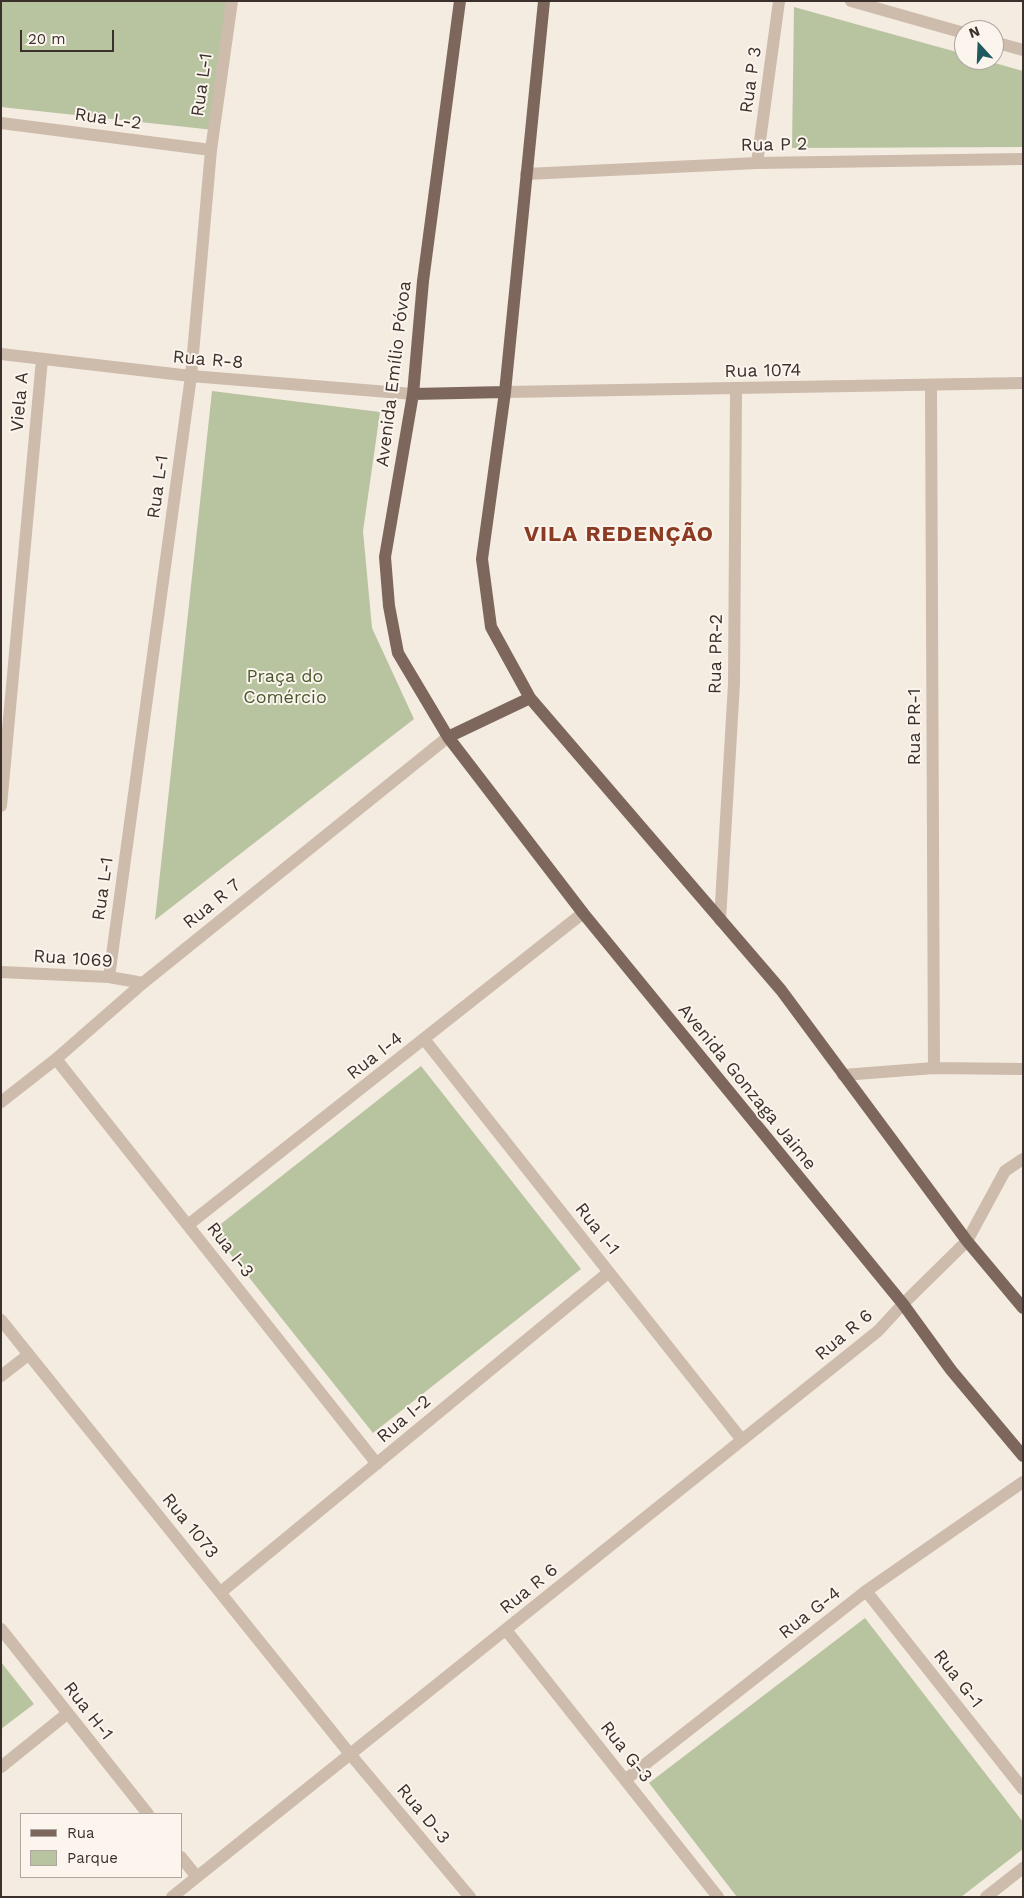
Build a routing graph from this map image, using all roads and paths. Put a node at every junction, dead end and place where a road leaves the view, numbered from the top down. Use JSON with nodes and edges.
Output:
{"nodes":[{"id":1,"x":232,"y":1,"type":"edge"},
{"id":2,"x":460,"y":1,"type":"edge"},
{"id":3,"x":544,"y":1,"type":"edge"},
{"id":4,"x":779,"y":1,"type":"edge"},
{"id":5,"x":851,"y":1,"type":"edge"},
{"id":6,"x":954,"y":31,"type":"edge"},
{"id":7,"x":1004,"y":45,"type":"edge"},
{"id":8,"x":1023,"y":50,"type":"edge"},
{"id":9,"x":1,"y":123,"type":"edge"},
{"id":10,"x":211,"y":150,"type":"junction"},
{"id":11,"x":1023,"y":159,"type":"edge"},
{"id":12,"x":757,"y":163,"type":"junction"},
{"id":13,"x":526,"y":174,"type":"junction"},
{"id":14,"x":1,"y":354,"type":"edge"},
{"id":15,"x":42,"y":359,"type":"junction"},
{"id":16,"x":191,"y":376,"type":"junction"},
{"id":17,"x":1023,"y":383,"type":"edge"},
{"id":18,"x":931,"y":385,"type":"junction"},
{"id":19,"x":736,"y":389,"type":"junction"},
{"id":20,"x":505,"y":392,"type":"junction"},
{"id":21,"x":413,"y":394,"type":"junction"},
{"id":22,"x":530,"y":698,"type":"junction"},
{"id":23,"x":448,"y":737,"type":"junction"},
{"id":24,"x":1,"y":806,"type":"edge"},
{"id":25,"x":583,"y":913,"type":"junction"},
{"id":26,"x":720,"y":920,"type":"junction"},
{"id":27,"x":1,"y":972,"type":"edge"},
{"id":28,"x":109,"y":977,"type":"junction"},
{"id":29,"x":143,"y":983,"type":"junction"},
{"id":30,"x":424,"y":1039,"type":"junction"},
{"id":31,"x":56,"y":1059,"type":"junction"},
{"id":32,"x":934,"y":1068,"type":"junction"},
{"id":33,"x":1023,"y":1069,"type":"edge"},
{"id":34,"x":843,"y":1075,"type":"junction"},
{"id":35,"x":1,"y":1102,"type":"edge"},
{"id":36,"x":1023,"y":1160,"type":"edge"},
{"id":37,"x":188,"y":1225,"type":"junction"},
{"id":38,"x":967,"y":1241,"type":"junction"},
{"id":39,"x":609,"y":1272,"type":"junction"},
{"id":40,"x":903,"y":1304,"type":"junction"},
{"id":41,"x":1023,"y":1308,"type":"edge"},
{"id":42,"x":1,"y":1320,"type":"edge"},
{"id":43,"x":28,"y":1355,"type":"junction"},
{"id":44,"x":1,"y":1376,"type":"edge"},
{"id":45,"x":742,"y":1440,"type":"junction"},
{"id":46,"x":1023,"y":1456,"type":"edge"},
{"id":47,"x":377,"y":1464,"type":"junction"},
{"id":48,"x":1023,"y":1482,"type":"edge"},
{"id":49,"x":866,"y":1591,"type":"junction"},
{"id":50,"x":221,"y":1592,"type":"junction"},
{"id":51,"x":1,"y":1629,"type":"edge"},
{"id":52,"x":506,"y":1630,"type":"junction"},
{"id":53,"x":68,"y":1713,"type":"junction"},
{"id":54,"x":350,"y":1754,"type":"junction"},
{"id":55,"x":1,"y":1767,"type":"edge"},
{"id":56,"x":625,"y":1780,"type":"junction"},
{"id":57,"x":1023,"y":1789,"type":"edge"},
{"id":58,"x":147,"y":1813,"type":"edge"},
{"id":59,"x":182,"y":1857,"type":"edge"},
{"id":60,"x":1023,"y":1868,"type":"edge"},
{"id":61,"x":197,"y":1877,"type":"junction"},
{"id":62,"x":172,"y":1897,"type":"edge"},
{"id":63,"x":470,"y":1897,"type":"edge"},
{"id":64,"x":718,"y":1897,"type":"edge"},
{"id":65,"x":986,"y":1897,"type":"edge"}],
"edges":[{"from":1,"to":10,"type":"street","name":"Rua L-1"},
{"from":2,"to":21,"type":"main road","name":"Avenida Emílio Póvoa"},
{"from":3,"to":13,"type":"main road"},
{"from":4,"to":12,"type":"street","name":"Rua P 3"},
{"from":5,"to":6,"type":"street"},
{"from":7,"to":8,"type":"street"},
{"from":9,"to":10,"type":"street","name":"Rua L-2"},
{"from":10,"to":16,"type":"street","name":"Rua L-1"},
{"from":11,"to":12,"type":"street","name":"Rua P 2"},
{"from":12,"to":13,"type":"street","name":"Rua P 2"},
{"from":13,"to":20,"type":"main road"},
{"from":14,"to":15,"type":"street","name":"Rua R-8"},
{"from":15,"to":16,"type":"street","name":"Rua R-8"},
{"from":15,"to":24,"type":"street","name":"Viela A"},
{"from":16,"to":21,"type":"street","name":"Rua R-8"},
{"from":16,"to":28,"type":"street","name":"Rua L-1"},
{"from":17,"to":18,"type":"street","name":"Rua 1074"},
{"from":18,"to":19,"type":"street","name":"Rua 1074"},
{"from":18,"to":32,"type":"street","name":"Rua PR-1"},
{"from":19,"to":20,"type":"street","name":"Rua 1074"},
{"from":19,"to":26,"type":"street","name":"Rua PR-2"},
{"from":20,"to":21,"type":"main road"},
{"from":20,"to":22,"type":"main road"},
{"from":21,"to":23,"type":"main road","name":"Avenida Emílio Póvoa"},
{"from":22,"to":23,"type":"main road"},
{"from":22,"to":26,"type":"main road"},
{"from":23,"to":25,"type":"main road","name":"Avenida Gonzaga Jaime"},
{"from":23,"to":29,"type":"street","name":"Rua R 7"},
{"from":25,"to":30,"type":"street","name":"Rua I-4"},
{"from":25,"to":40,"type":"main road","name":"Avenida Gonzaga Jaime"},
{"from":26,"to":34,"type":"main road"},
{"from":27,"to":28,"type":"street","name":"Rua 1069"},
{"from":28,"to":29,"type":"street","name":"Rua 1069"},
{"from":29,"to":31,"type":"street","name":"Rua R 7"},
{"from":30,"to":37,"type":"street","name":"Rua I-4"},
{"from":30,"to":39,"type":"street","name":"Rua I-1"},
{"from":31,"to":35,"type":"street","name":"Rua R 7"},
{"from":31,"to":37,"type":"street","name":"Rua I-3"},
{"from":32,"to":33,"type":"street"},
{"from":32,"to":34,"type":"street"},
{"from":34,"to":38,"type":"main road"},
{"from":36,"to":38,"type":"street","name":"Rua R 6"},
{"from":37,"to":47,"type":"street","name":"Rua I-3"},
{"from":38,"to":40,"type":"street","name":"Rua R 6"},
{"from":38,"to":41,"type":"main road"},
{"from":39,"to":45,"type":"street","name":"Rua I-1"},
{"from":39,"to":47,"type":"street","name":"Rua I-2"},
{"from":40,"to":45,"type":"street","name":"Rua R 6"},
{"from":40,"to":46,"type":"main road","name":"Avenida Gonzaga Jaime"},
{"from":42,"to":43,"type":"street","name":"Rua 1073"},
{"from":43,"to":44,"type":"street"},
{"from":43,"to":50,"type":"street","name":"Rua 1073"},
{"from":45,"to":52,"type":"street","name":"Rua R 6"},
{"from":47,"to":50,"type":"street","name":"Rua I-2"},
{"from":48,"to":49,"type":"street","name":"Rua G-4"},
{"from":49,"to":56,"type":"street","name":"Rua G-4"},
{"from":49,"to":57,"type":"street","name":"Rua G-1"},
{"from":50,"to":54,"type":"street","name":"Rua 1073"},
{"from":51,"to":53,"type":"street","name":"Rua H-1"},
{"from":52,"to":54,"type":"street","name":"Rua R 6"},
{"from":52,"to":56,"type":"street","name":"Rua G-3"},
{"from":53,"to":55,"type":"street"},
{"from":53,"to":58,"type":"street","name":"Rua H-1"},
{"from":54,"to":61,"type":"street","name":"Rua R 6"},
{"from":54,"to":63,"type":"street","name":"Rua D-3"},
{"from":56,"to":64,"type":"street","name":"Rua G-3"},
{"from":59,"to":61,"type":"street"},
{"from":60,"to":65,"type":"street"},
{"from":61,"to":62,"type":"street","name":"Rua R 6"}]}
